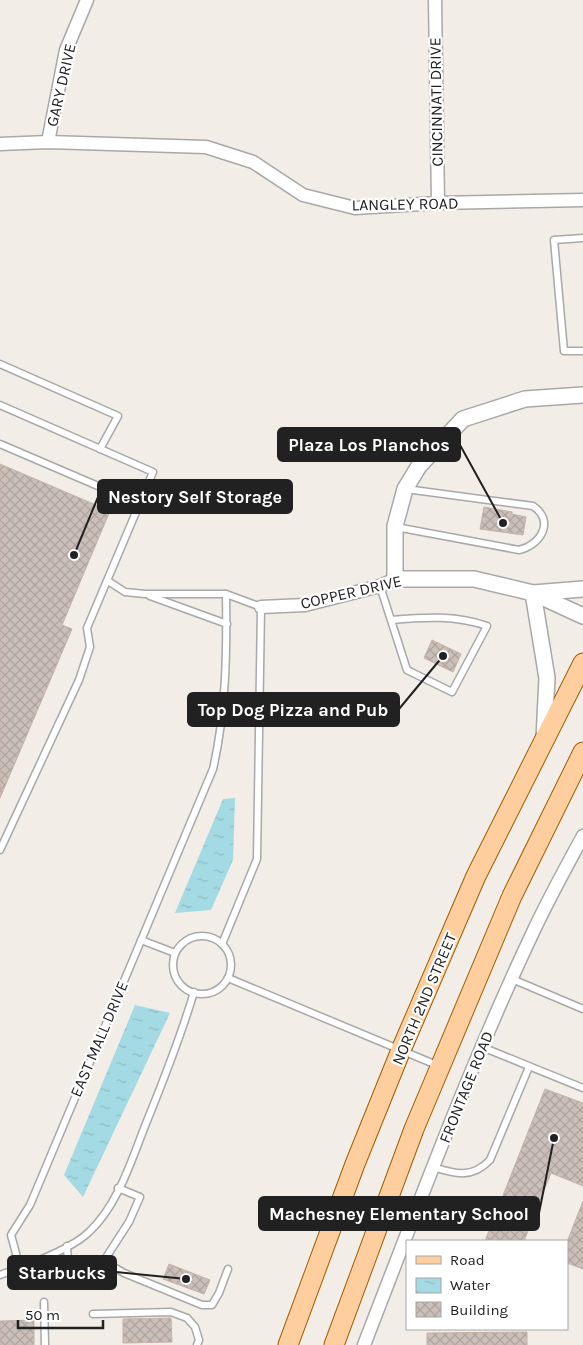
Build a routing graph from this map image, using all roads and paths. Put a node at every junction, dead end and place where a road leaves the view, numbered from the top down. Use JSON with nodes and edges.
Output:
{"nodes":[{"id":1,"x":87,"y":0,"type":"edge"},
{"id":2,"x":435,"y":0,"type":"edge"},
{"id":3,"x":48,"y":142,"type":"junction"},
{"id":4,"x":0,"y":144,"type":"edge"},
{"id":5,"x":583,"y":200,"type":"edge"},
{"id":6,"x":438,"y":203,"type":"junction"},
{"id":7,"x":583,"y":238,"type":"edge"},
{"id":8,"x":583,"y":351,"type":"edge"},
{"id":9,"x":0,"y":364,"type":"edge"},
{"id":10,"x":583,"y":395,"type":"edge"},
{"id":11,"x":0,"y":405,"type":"edge"},
{"id":12,"x":0,"y":444,"type":"edge"},
{"id":13,"x":100,"y":449,"type":"junction"},
{"id":14,"x":405,"y":489,"type":"junction"},
{"id":15,"x":140,"y":504,"type":"junction"},
{"id":16,"x":395,"y":526,"type":"junction"},
{"id":17,"x":395,"y":579,"type":"junction"},
{"id":18,"x":108,"y":581,"type":"junction"},
{"id":19,"x":380,"y":586,"type":"junction"},
{"id":20,"x":583,"y":589,"type":"edge"},
{"id":21,"x":144,"y":594,"type":"junction"},
{"id":22,"x":226,"y":594,"type":"junction"},
{"id":23,"x":533,"y":594,"type":"junction"},
{"id":24,"x":262,"y":607,"type":"junction"},
{"id":25,"x":583,"y":616,"type":"edge"},
{"id":26,"x":391,"y":620,"type":"junction"},
{"id":27,"x":227,"y":624,"type":"junction"},
{"id":28,"x":583,"y":663,"type":"edge"},
{"id":29,"x":543,"y":742,"type":"junction"},
{"id":30,"x":583,"y":752,"type":"edge"},
{"id":31,"x":583,"y":836,"type":"edge"},
{"id":32,"x":0,"y":850,"type":"edge"},
{"id":33,"x":141,"y":940,"type":"junction"},
{"id":34,"x":222,"y":944,"type":"junction"},
{"id":35,"x":176,"y":954,"type":"junction"},
{"id":36,"x":228,"y":978,"type":"junction"},
{"id":37,"x":512,"y":979,"type":"junction"},
{"id":38,"x":194,"y":992,"type":"junction"},
{"id":39,"x":583,"y":1009,"type":"edge"},
{"id":40,"x":482,"y":1047,"type":"junction"},
{"id":41,"x":401,"y":1050,"type":"junction"},
{"id":42,"x":440,"y":1066,"type":"junction"},
{"id":43,"x":529,"y":1066,"type":"junction"},
{"id":44,"x":583,"y":1088,"type":"edge"},
{"id":45,"x":433,"y":1167,"type":"junction"},
{"id":46,"x":118,"y":1188,"type":"junction"},
{"id":47,"x":67,"y":1246,"type":"junction"},
{"id":48,"x":68,"y":1267,"type":"dead end"},
{"id":49,"x":20,"y":1268,"type":"junction"},
{"id":50,"x":228,"y":1269,"type":"dead end"},
{"id":51,"x":0,"y":1275,"type":"edge"},
{"id":52,"x":44,"y":1302,"type":"dead end"},
{"id":53,"x":93,"y":1314,"type":"dead end"},
{"id":54,"x":45,"y":1345,"type":"edge"},
{"id":55,"x":197,"y":1345,"type":"edge"},
{"id":56,"x":288,"y":1345,"type":"edge"},
{"id":57,"x":334,"y":1345,"type":"edge"},
{"id":58,"x":364,"y":1345,"type":"edge"}],
"edges":[{"from":1,"to":3,"type":"street","name":"GARY DRIVE"},
{"from":2,"to":6,"type":"street","name":"CINCINNATI DRIVE"},
{"from":3,"to":4,"type":"street","name":"LANGLEY ROAD"},
{"from":3,"to":6,"type":"street","name":"LANGLEY ROAD"},
{"from":5,"to":6,"type":"street","name":"LANGLEY ROAD"},
{"from":7,"to":8,"type":"lane"},
{"from":9,"to":13,"type":"lane"},
{"from":10,"to":14,"type":"street"},
{"from":11,"to":13,"type":"lane"},
{"from":12,"to":15,"type":"lane"},
{"from":13,"to":15,"type":"lane"},
{"from":14,"to":16,"type":"street"},
{"from":14,"to":16,"type":"lane"},
{"from":15,"to":18,"type":"lane"},
{"from":16,"to":17,"type":"street"},
{"from":17,"to":19,"type":"street","name":"COPPER DRIVE"},
{"from":17,"to":23,"type":"street","name":"COPPER DRIVE"},
{"from":18,"to":21,"type":"lane"},
{"from":18,"to":32,"type":"lane"},
{"from":19,"to":24,"type":"street","name":"COPPER DRIVE"},
{"from":19,"to":26,"type":"lane"},
{"from":20,"to":23,"type":"street"},
{"from":21,"to":22,"type":"lane"},
{"from":21,"to":27,"type":"lane"},
{"from":22,"to":24,"type":"lane"},
{"from":22,"to":27,"type":"lane","name":"EAST MALL DRIVE"},
{"from":23,"to":25,"type":"street","name":"COPPER DRIVE"},
{"from":23,"to":29,"type":"street"},
{"from":24,"to":34,"type":"lane"},
{"from":26,"to":26,"type":"lane"},
{"from":27,"to":33,"type":"lane","name":"EAST MALL DRIVE"},
{"from":28,"to":29,"type":"main road","name":"NORTH 2ND STREET"},
{"from":29,"to":41,"type":"main road","name":"NORTH 2ND STREET"},
{"from":30,"to":42,"type":"main road"},
{"from":31,"to":37,"type":"street","name":"FRONTAGE ROAD"},
{"from":33,"to":35,"type":"lane"},
{"from":33,"to":49,"type":"lane","name":"EAST MALL DRIVE"},
{"from":34,"to":35,"type":"lane"},
{"from":34,"to":36,"type":"lane"},
{"from":35,"to":38,"type":"lane"},
{"from":36,"to":38,"type":"lane"},
{"from":36,"to":41,"type":"lane"},
{"from":37,"to":39,"type":"lane"},
{"from":37,"to":40,"type":"street","name":"FRONTAGE ROAD"},
{"from":38,"to":46,"type":"lane"},
{"from":40,"to":43,"type":"lane"},
{"from":40,"to":45,"type":"street","name":"FRONTAGE ROAD"},
{"from":41,"to":42,"type":"lane"},
{"from":41,"to":56,"type":"main road","name":"NORTH 2ND STREET"},
{"from":42,"to":57,"type":"main road"},
{"from":43,"to":44,"type":"lane"},
{"from":43,"to":45,"type":"lane"},
{"from":45,"to":58,"type":"street","name":"FRONTAGE ROAD"},
{"from":46,"to":47,"type":"lane"},
{"from":46,"to":50,"type":"lane"},
{"from":47,"to":48,"type":"lane"},
{"from":47,"to":49,"type":"lane"},
{"from":49,"to":51,"type":"lane"},
{"from":52,"to":54,"type":"lane"},
{"from":53,"to":55,"type":"lane"}]}
